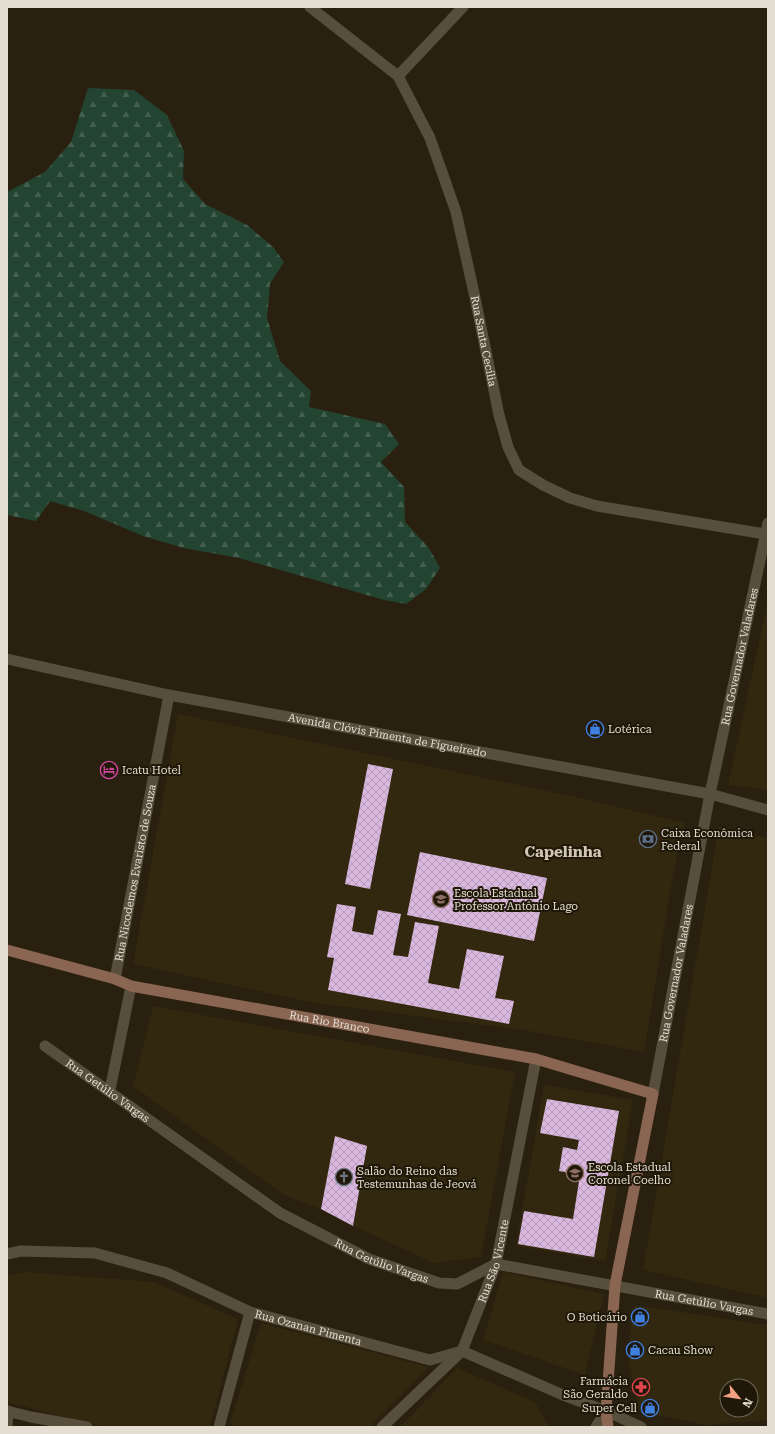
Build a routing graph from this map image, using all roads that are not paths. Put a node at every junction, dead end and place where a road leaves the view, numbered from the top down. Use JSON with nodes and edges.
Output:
{"nodes":[{"id":1,"x":310,"y":7,"type":"edge"},
{"id":2,"x":463,"y":7,"type":"edge"},
{"id":3,"x":398,"y":76,"type":"junction"},
{"id":4,"x":767,"y":529,"type":"edge"},
{"id":5,"x":7,"y":659,"type":"edge"},
{"id":6,"x":169,"y":695,"type":"junction"},
{"id":7,"x":710,"y":794,"type":"junction"},
{"id":8,"x":768,"y":810,"type":"edge"},
{"id":9,"x":7,"y":950,"type":"edge"},
{"id":10,"x":116,"y":979,"type":"junction"},
{"id":11,"x":131,"y":986,"type":"junction"},
{"id":12,"x":45,"y":1046,"type":"dead end"},
{"id":13,"x":536,"y":1059,"type":"junction"},
{"id":14,"x":110,"y":1090,"type":"junction"},
{"id":15,"x":653,"y":1094,"type":"junction"},
{"id":16,"x":7,"y":1254,"type":"edge"},
{"id":17,"x":496,"y":1264,"type":"junction"},
{"id":18,"x":615,"y":1285,"type":"junction"},
{"id":19,"x":250,"y":1312,"type":"junction"},
{"id":20,"x":768,"y":1314,"type":"edge"},
{"id":21,"x":462,"y":1351,"type":"junction"},
{"id":22,"x":8,"y":1411,"type":"edge"},
{"id":23,"x":606,"y":1411,"type":"junction"},
{"id":24,"x":7,"y":1427,"type":"edge"},
{"id":25,"x":87,"y":1427,"type":"edge"},
{"id":26,"x":219,"y":1427,"type":"edge"},
{"id":27,"x":382,"y":1427,"type":"edge"},
{"id":28,"x":596,"y":1427,"type":"edge"},
{"id":29,"x":608,"y":1427,"type":"edge"},
{"id":30,"x":641,"y":1427,"type":"edge"}],
"edges":[{"from":1,"to":3,"type":"street","name":"Rua Santa Cecília"},
{"from":2,"to":3,"type":"street"},
{"from":3,"to":4,"type":"street","name":"Rua Santa Cecília"},
{"from":4,"to":7,"type":"street","name":"Rua Governador Valadares"},
{"from":5,"to":6,"type":"street","name":"Avenida Clóvis Pimenta de Figueiredo"},
{"from":6,"to":7,"type":"street","name":"Avenida Clóvis Pimenta de Figueiredo"},
{"from":6,"to":10,"type":"street","name":"Rua Nicodemos Evaristo de Souza"},
{"from":7,"to":8,"type":"street","name":"Avenida Clóvis Pimenta de Figueiredo"},
{"from":7,"to":15,"type":"street","name":"Rua Governador Valadares"},
{"from":9,"to":10,"type":"main road","name":"Rua Rio Branco"},
{"from":10,"to":11,"type":"main road","name":"Rua Rio Branco"},
{"from":11,"to":13,"type":"main road","name":"Rua Rio Branco"},
{"from":11,"to":14,"type":"street"},
{"from":12,"to":14,"type":"street","name":"Rua Getúlio Vargas"},
{"from":13,"to":15,"type":"main road","name":"Rua Rio Branco"},
{"from":13,"to":17,"type":"street","name":"Rua São Vicente"},
{"from":14,"to":17,"type":"street","name":"Rua Getúlio Vargas"},
{"from":15,"to":18,"type":"main road","name":"Rua Governador Valadares"},
{"from":16,"to":19,"type":"street","name":"Rua Ozanan Pimenta"},
{"from":17,"to":18,"type":"street","name":"Rua Getúlio Vargas"},
{"from":17,"to":21,"type":"street","name":"Rua São Vicente"},
{"from":18,"to":20,"type":"street","name":"Rua Getúlio Vargas"},
{"from":18,"to":23,"type":"main road","name":"Rua Governador Valadares"},
{"from":19,"to":21,"type":"street","name":"Rua Ozanan Pimenta"},
{"from":19,"to":26,"type":"street"},
{"from":21,"to":23,"type":"street"},
{"from":21,"to":27,"type":"street","name":"Rua São Vicente"},
{"from":22,"to":24,"type":"street"},
{"from":22,"to":25,"type":"street"},
{"from":23,"to":28,"type":"street"},
{"from":23,"to":29,"type":"main road","name":"Rua Governador Valadares"},
{"from":23,"to":30,"type":"street"}]}
